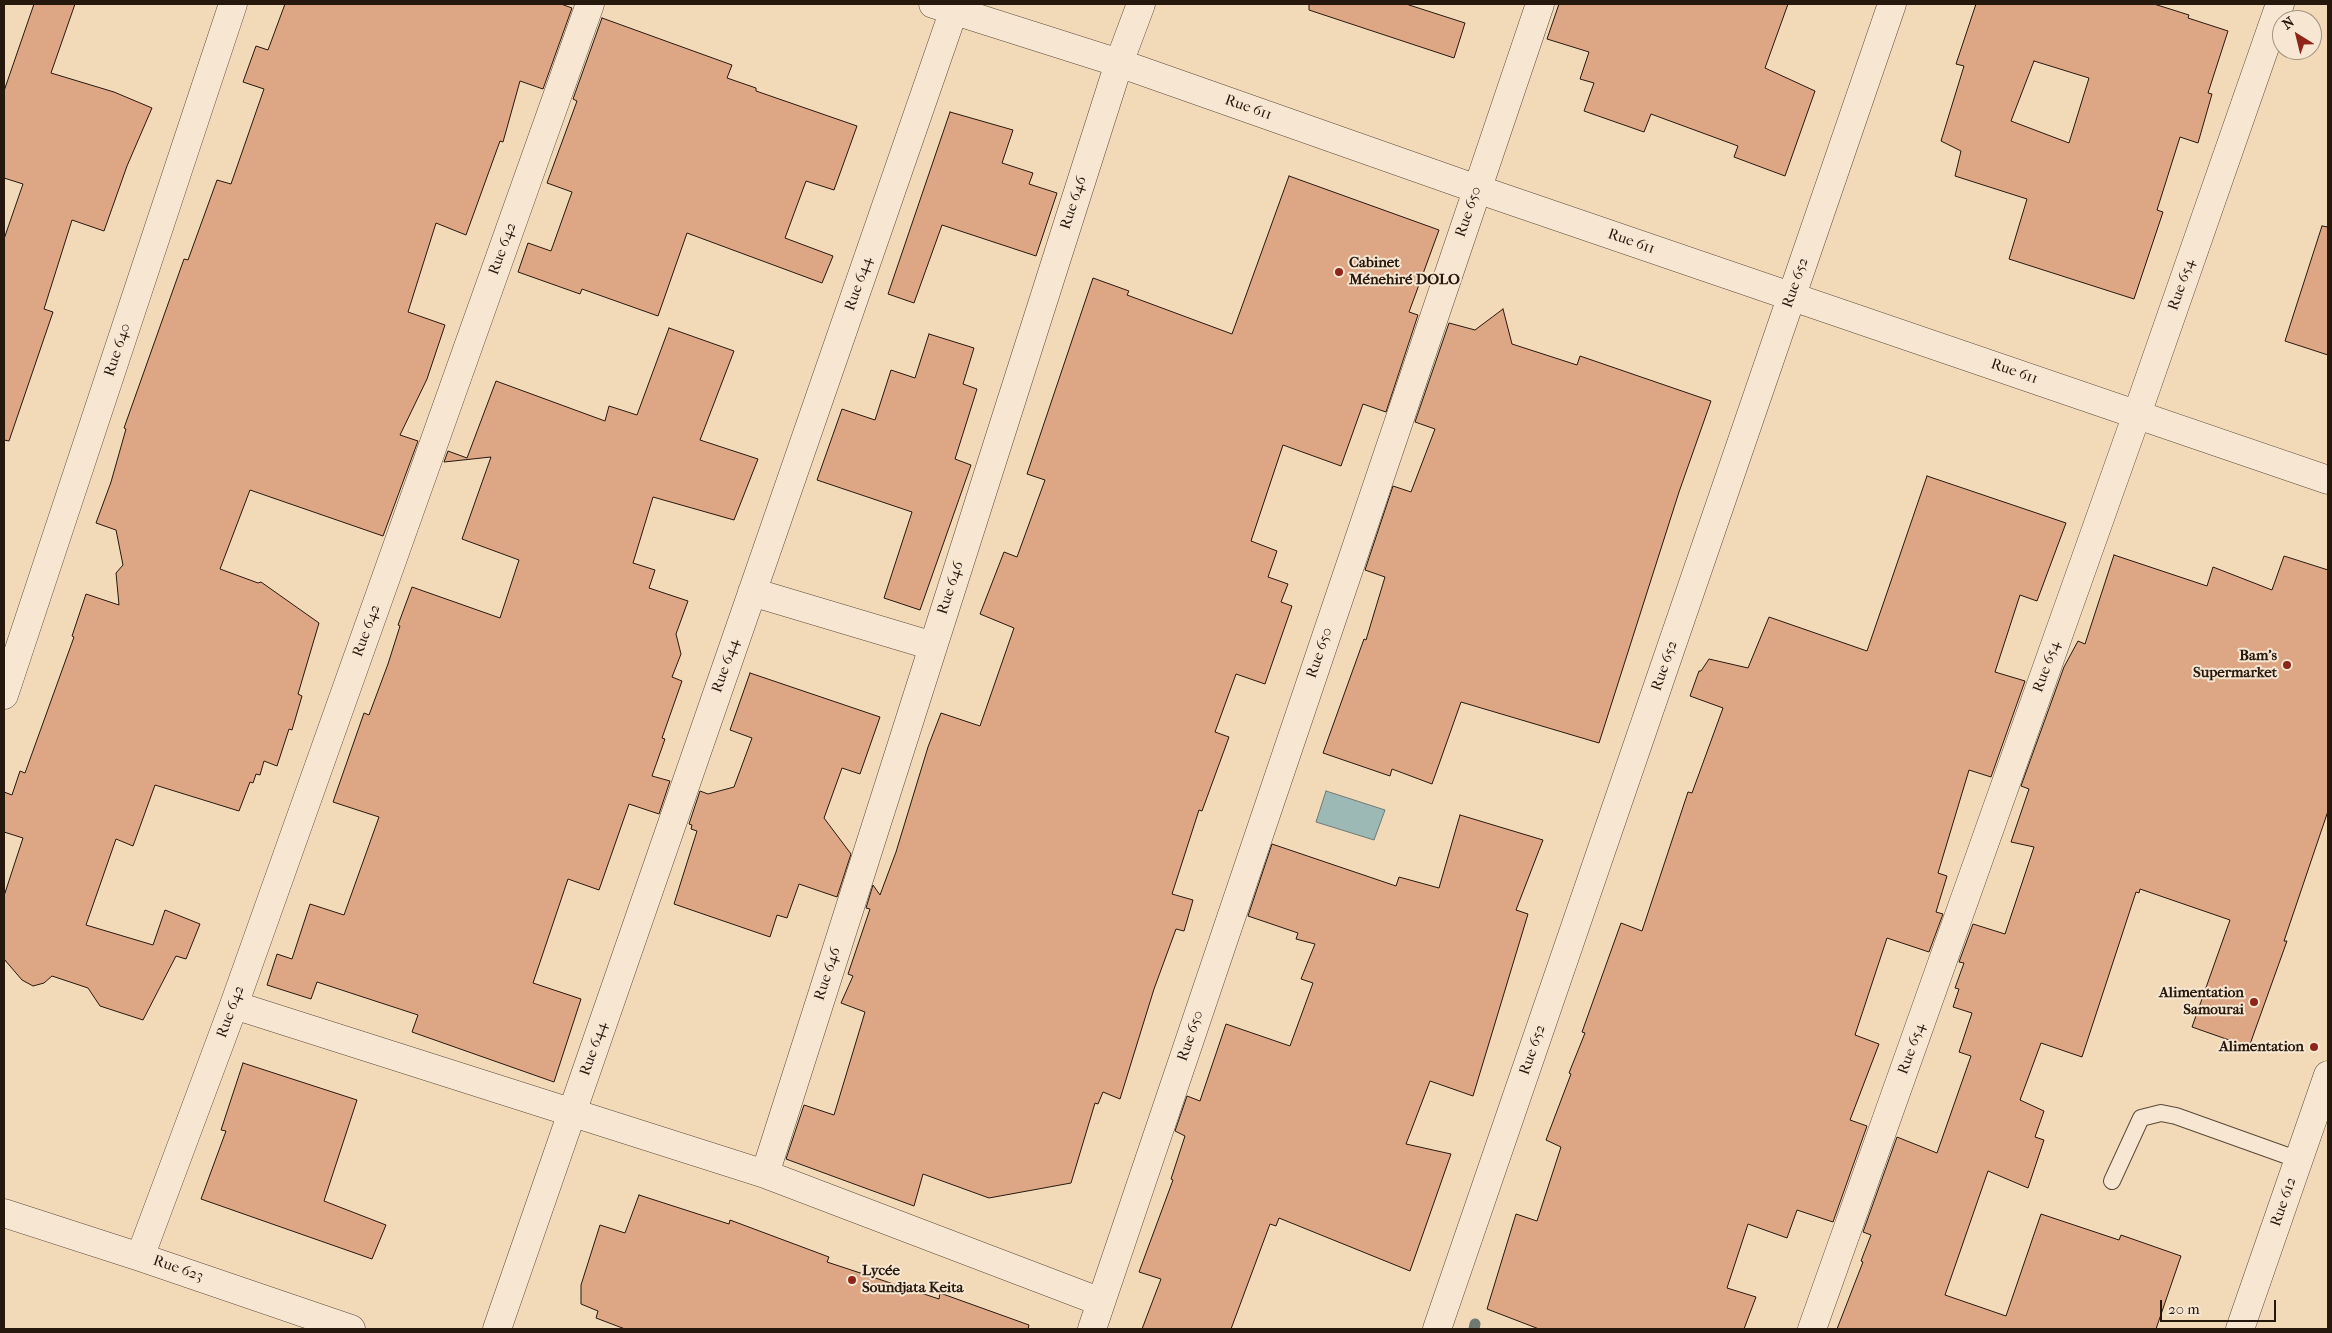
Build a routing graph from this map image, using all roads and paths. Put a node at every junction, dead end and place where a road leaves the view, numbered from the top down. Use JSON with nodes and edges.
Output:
{"nodes":[{"id":1,"x":233,"y":4,"type":"edge"},
{"id":2,"x":590,"y":4,"type":"edge"},
{"id":3,"x":1140,"y":4,"type":"edge"},
{"id":4,"x":1540,"y":4,"type":"edge"},
{"id":5,"x":1892,"y":4,"type":"edge"},
{"id":6,"x":2280,"y":4,"type":"edge"},
{"id":7,"x":948,"y":6,"type":"edge"},
{"id":8,"x":1119,"y":63,"type":"junction"},
{"id":9,"x":1477,"y":189,"type":"junction"},
{"id":10,"x":1792,"y":297,"type":"junction"},
{"id":11,"x":2137,"y":414,"type":"junction"},
{"id":12,"x":2328,"y":480,"type":"edge"},
{"id":13,"x":752,"y":592,"type":"junction"},
{"id":14,"x":933,"y":646,"type":"junction"},
{"id":15,"x":4,"y":695,"type":"edge"},
{"id":16,"x":234,"y":1005,"type":"junction"},
{"id":17,"x":2328,"y":1074,"type":"edge"},
{"id":18,"x":572,"y":1111,"type":"junction"},
{"id":19,"x":2299,"y":1160,"type":"junction"},
{"id":20,"x":765,"y":1174,"type":"junction"},
{"id":21,"x":2112,"y":1181,"type":"dead end"},
{"id":22,"x":4,"y":1213,"type":"edge"},
{"id":23,"x":140,"y":1257,"type":"junction"},
{"id":24,"x":1101,"y":1302,"type":"junction"},
{"id":25,"x":350,"y":1329,"type":"edge"},
{"id":26,"x":497,"y":1329,"type":"edge"},
{"id":27,"x":1092,"y":1329,"type":"edge"},
{"id":28,"x":1437,"y":1329,"type":"edge"},
{"id":29,"x":1812,"y":1329,"type":"edge"},
{"id":30,"x":2240,"y":1329,"type":"edge"}],
"edges":[{"from":1,"to":15,"type":"street","name":"Rue 640"},
{"from":2,"to":16,"type":"street","name":"Rue 642"},
{"from":3,"to":8,"type":"street","name":"Rue 646"},
{"from":4,"to":9,"type":"street","name":"Rue 650"},
{"from":5,"to":10,"type":"street","name":"Rue 652"},
{"from":6,"to":11,"type":"street","name":"Rue 654"},
{"from":7,"to":8,"type":"street","name":"Rue 611"},
{"from":7,"to":13,"type":"street","name":"Rue 644"},
{"from":8,"to":9,"type":"street","name":"Rue 611"},
{"from":8,"to":14,"type":"street","name":"Rue 646"},
{"from":9,"to":10,"type":"street","name":"Rue 611"},
{"from":9,"to":24,"type":"street","name":"Rue 650"},
{"from":10,"to":11,"type":"street","name":"Rue 611"},
{"from":10,"to":28,"type":"street","name":"Rue 652"},
{"from":11,"to":12,"type":"street","name":"Rue 611"},
{"from":11,"to":29,"type":"street","name":"Rue 654"},
{"from":13,"to":14,"type":"street"},
{"from":13,"to":18,"type":"street","name":"Rue 644"},
{"from":14,"to":20,"type":"street","name":"Rue 646"},
{"from":16,"to":18,"type":"street"},
{"from":16,"to":23,"type":"street","name":"Rue 642"},
{"from":17,"to":19,"type":"street","name":"Rue 612"},
{"from":18,"to":20,"type":"street"},
{"from":18,"to":26,"type":"street","name":"Rue 644"},
{"from":19,"to":21,"type":"lane"},
{"from":19,"to":30,"type":"street","name":"Rue 612"},
{"from":20,"to":24,"type":"street"},
{"from":22,"to":23,"type":"street","name":"Rue 623"},
{"from":23,"to":25,"type":"street","name":"Rue 623"},
{"from":24,"to":27,"type":"street","name":"Rue 650"}]}
